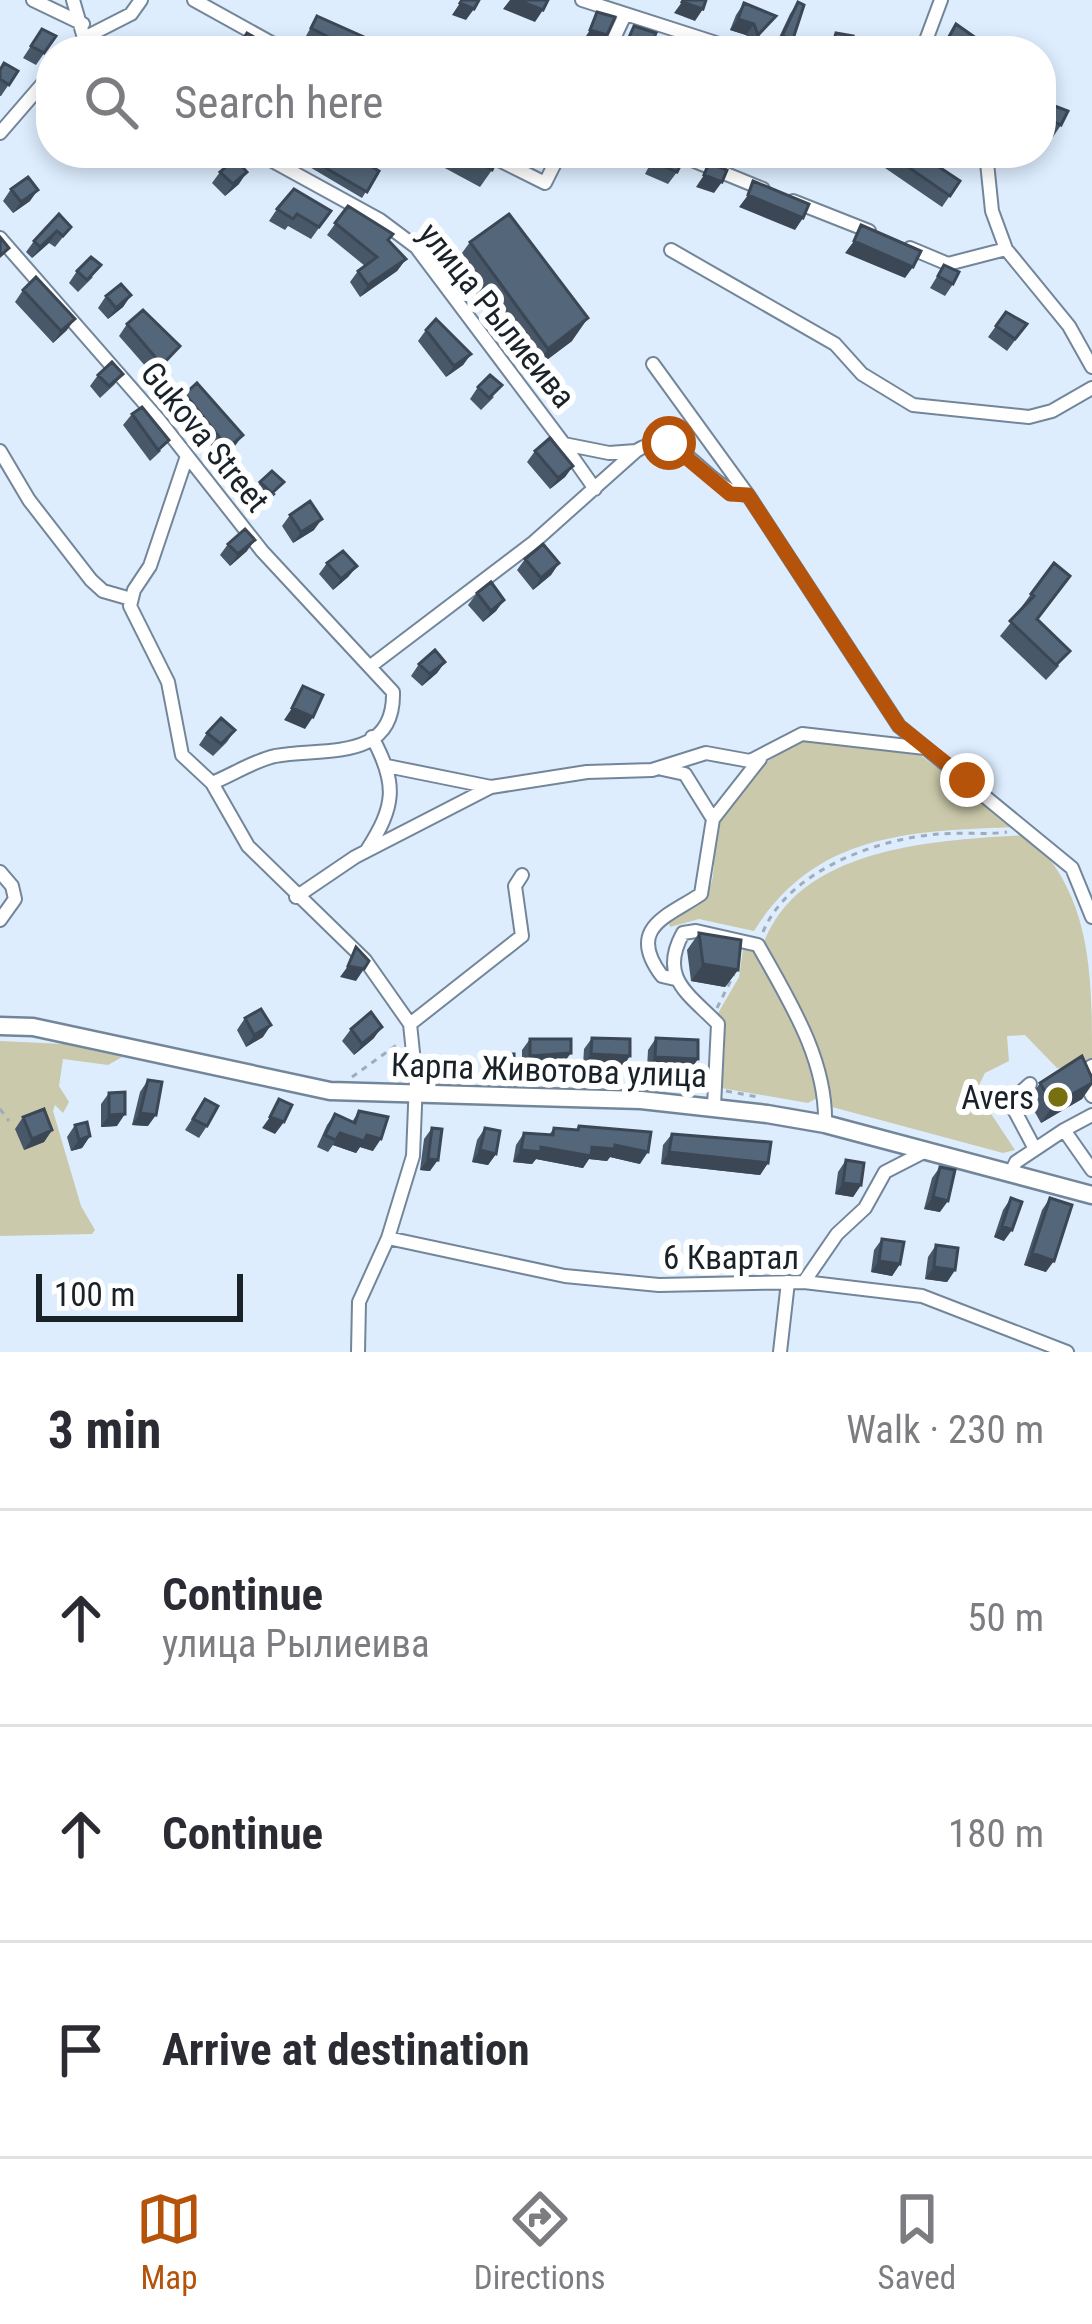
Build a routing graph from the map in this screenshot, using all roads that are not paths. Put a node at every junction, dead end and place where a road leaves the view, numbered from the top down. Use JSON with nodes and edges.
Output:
{"nodes":[{"id":1,"x":33,"y":0,"type":"edge"},
{"id":2,"x":74,"y":0,"type":"edge"},
{"id":3,"x":194,"y":0,"type":"edge"},
{"id":4,"x":582,"y":0,"type":"edge"},
{"id":5,"x":941,"y":0,"type":"edge"},
{"id":6,"x":138,"y":1,"type":"edge"},
{"id":7,"x":624,"y":17,"type":"junction"},
{"id":8,"x":83,"y":32,"type":"junction"},
{"id":9,"x":81,"y":36,"type":"edge"},
{"id":10,"x":87,"y":36,"type":"edge"},
{"id":11,"x":259,"y":36,"type":"edge"},
{"id":12,"x":615,"y":36,"type":"edge"},
{"id":13,"x":689,"y":36,"type":"edge"},
{"id":14,"x":928,"y":36,"type":"edge"},
{"id":15,"x":36,"y":91,"type":"edge"},
{"id":16,"x":0,"y":133,"type":"edge"},
{"id":17,"x":285,"y":168,"type":"edge"},
{"id":18,"x":515,"y":168,"type":"edge"},
{"id":19,"x":552,"y":168,"type":"edge"},
{"id":20,"x":713,"y":168,"type":"edge"},
{"id":21,"x":988,"y":168,"type":"edge"},
{"id":22,"x":0,"y":238,"type":"edge"},
{"id":23,"x":1006,"y":249,"type":"junction"},
{"id":24,"x":671,"y":250,"type":"dead end"},
{"id":25,"x":653,"y":364,"type":"dead end"},
{"id":26,"x":1092,"y":367,"type":"edge"},
{"id":27,"x":1092,"y":388,"type":"edge"},
{"id":28,"x":564,"y":443,"type":"junction"},
{"id":29,"x":636,"y":451,"type":"junction"},
{"id":30,"x":0,"y":452,"type":"edge"},
{"id":31,"x":187,"y":456,"type":"junction"},
{"id":32,"x":595,"y":490,"type":"junction"},
{"id":33,"x":748,"y":495,"type":"junction"},
{"id":34,"x":131,"y":599,"type":"junction"},
{"id":35,"x":372,"y":665,"type":"junction"},
{"id":36,"x":372,"y":737,"type":"junction"},
{"id":37,"x":926,"y":748,"type":"junction"},
{"id":38,"x":762,"y":756,"type":"junction"},
{"id":39,"x":388,"y":766,"type":"junction"},
{"id":40,"x":652,"y":770,"type":"junction"},
{"id":41,"x":212,"y":783,"type":"junction"},
{"id":42,"x":491,"y":787,"type":"junction"},
{"id":43,"x":713,"y":819,"type":"junction"},
{"id":44,"x":366,"y":851,"type":"junction"},
{"id":45,"x":0,"y":872,"type":"edge"},
{"id":46,"x":522,"y":875,"type":"dead end"},
{"id":47,"x":296,"y":897,"type":"junction"},
{"id":48,"x":1092,"y":917,"type":"edge"},
{"id":49,"x":0,"y":920,"type":"edge"},
{"id":50,"x":675,"y":979,"type":"junction"},
{"id":51,"x":410,"y":1024,"type":"junction"},
{"id":52,"x":0,"y":1026,"type":"edge"},
{"id":53,"x":1092,"y":1066,"type":"edge"},
{"id":54,"x":1030,"y":1084,"type":"dead end"},
{"id":55,"x":415,"y":1093,"type":"junction"},
{"id":56,"x":1092,"y":1096,"type":"edge"},
{"id":57,"x":714,"y":1106,"type":"junction"},
{"id":58,"x":1092,"y":1115,"type":"edge"},
{"id":59,"x":825,"y":1124,"type":"junction"},
{"id":60,"x":1064,"y":1130,"type":"junction"},
{"id":61,"x":1035,"y":1149,"type":"junction"},
{"id":62,"x":924,"y":1152,"type":"junction"},
{"id":63,"x":1087,"y":1159,"type":"edge"},
{"id":64,"x":1092,"y":1171,"type":"edge"},
{"id":65,"x":1010,"y":1174,"type":"junction"},
{"id":66,"x":1092,"y":1195,"type":"edge"},
{"id":67,"x":388,"y":1238,"type":"junction"},
{"id":68,"x":788,"y":1282,"type":"junction"},
{"id":69,"x":804,"y":1282,"type":"junction"},
{"id":70,"x":358,"y":1352,"type":"edge"},
{"id":71,"x":780,"y":1352,"type":"edge"},
{"id":72,"x":1067,"y":1352,"type":"edge"}],
"edges":[{"from":1,"to":8,"type":"street"},
{"from":2,"to":8,"type":"street"},
{"from":3,"to":11,"type":"street"},
{"from":4,"to":7,"type":"street"},
{"from":5,"to":14,"type":"street"},
{"from":6,"to":8,"type":"street"},
{"from":7,"to":12,"type":"street"},
{"from":7,"to":13,"type":"street"},
{"from":8,"to":9,"type":"street"},
{"from":8,"to":10,"type":"street"},
{"from":15,"to":16,"type":"street"},
{"from":17,"to":28,"type":"street","name":"улица Рылиеива"},
{"from":18,"to":19,"type":"street"},
{"from":20,"to":23,"type":"street"},
{"from":21,"to":23,"type":"street"},
{"from":22,"to":31,"type":"street","name":"Gukova Street"},
{"from":23,"to":26,"type":"street"},
{"from":24,"to":27,"type":"street"},
{"from":25,"to":33,"type":"street"},
{"from":28,"to":29,"type":"street","name":"улица Рылиеива"},
{"from":28,"to":32,"type":"street"},
{"from":29,"to":32,"type":"street"},
{"from":29,"to":33,"type":"street","name":"улица Рылиеива"},
{"from":30,"to":34,"type":"street"},
{"from":31,"to":34,"type":"street"},
{"from":31,"to":35,"type":"street","name":"Gukova Street"},
{"from":32,"to":35,"type":"street"},
{"from":33,"to":37,"type":"street"},
{"from":34,"to":41,"type":"street"},
{"from":35,"to":36,"type":"street"},
{"from":36,"to":39,"type":"street"},
{"from":36,"to":41,"type":"street"},
{"from":37,"to":38,"type":"street"},
{"from":37,"to":48,"type":"street"},
{"from":38,"to":40,"type":"street"},
{"from":38,"to":43,"type":"street"},
{"from":39,"to":42,"type":"street"},
{"from":39,"to":44,"type":"street"},
{"from":40,"to":42,"type":"street"},
{"from":40,"to":43,"type":"street"},
{"from":41,"to":47,"type":"street"},
{"from":42,"to":44,"type":"street"},
{"from":43,"to":50,"type":"street"},
{"from":44,"to":47,"type":"street"},
{"from":45,"to":49,"type":"street"},
{"from":46,"to":51,"type":"street"},
{"from":47,"to":51,"type":"street"},
{"from":50,"to":57,"type":"street"},
{"from":50,"to":59,"type":"street"},
{"from":51,"to":55,"type":"street"},
{"from":52,"to":55,"type":"main road","name":"Карпа Животова улица"},
{"from":53,"to":56,"type":"street"},
{"from":54,"to":61,"type":"street"},
{"from":55,"to":57,"type":"main road","name":"Карпа Животова улица"},
{"from":55,"to":67,"type":"street"},
{"from":57,"to":59,"type":"main road","name":"Карпа Животова улица"},
{"from":58,"to":60,"type":"street"},
{"from":59,"to":62,"type":"main road","name":"Карпа Животова улица"},
{"from":60,"to":61,"type":"street"},
{"from":60,"to":63,"type":"street"},
{"from":61,"to":65,"type":"street"},
{"from":62,"to":65,"type":"main road","name":"Карпа Животова улица"},
{"from":62,"to":69,"type":"street"},
{"from":63,"to":64,"type":"street"},
{"from":65,"to":66,"type":"main road","name":"Карпа Животова улица"},
{"from":67,"to":68,"type":"street","name":"6 Квартал"},
{"from":67,"to":70,"type":"street"},
{"from":68,"to":69,"type":"street","name":"6 Квартал"},
{"from":68,"to":71,"type":"street"},
{"from":69,"to":72,"type":"street","name":"6 Квартал"}]}
